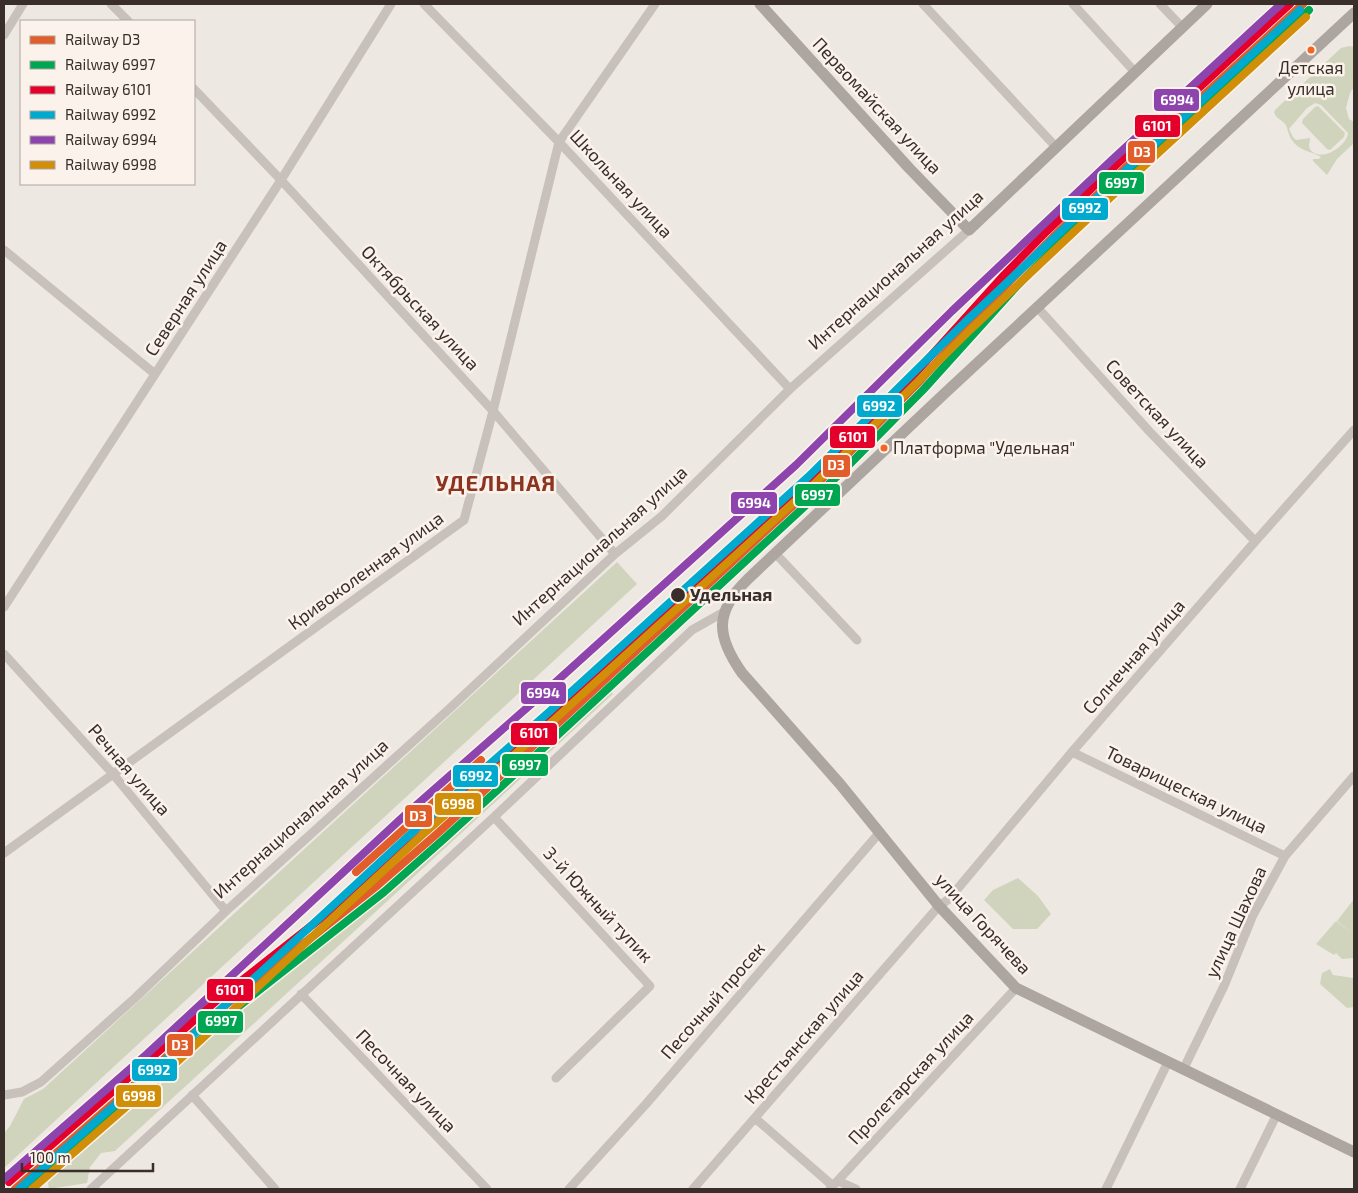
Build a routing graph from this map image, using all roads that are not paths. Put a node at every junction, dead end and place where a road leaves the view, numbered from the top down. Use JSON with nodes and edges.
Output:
{"nodes":[{"id":1,"x":23,"y":4,"type":"edge"},
{"id":2,"x":111,"y":4,"type":"edge"},
{"id":3,"x":391,"y":4,"type":"edge"},
{"id":4,"x":424,"y":4,"type":"edge"},
{"id":5,"x":655,"y":4,"type":"edge"},
{"id":6,"x":760,"y":4,"type":"edge"},
{"id":7,"x":923,"y":4,"type":"edge"},
{"id":8,"x":1073,"y":4,"type":"edge"},
{"id":9,"x":1160,"y":4,"type":"edge"},
{"id":10,"x":1207,"y":4,"type":"edge"},
{"id":11,"x":1354,"y":13,"type":"edge"},
{"id":12,"x":127,"y":20,"type":"edge"},
{"id":13,"x":1182,"y":27,"type":"junction"},
{"id":14,"x":4,"y":35,"type":"edge"},
{"id":15,"x":1134,"y":71,"type":"junction"},
{"id":16,"x":195,"y":90,"type":"edge"},
{"id":17,"x":559,"y":142,"type":"junction"},
{"id":18,"x":1056,"y":147,"type":"junction"},
{"id":19,"x":281,"y":180,"type":"junction"},
{"id":20,"x":969,"y":230,"type":"junction"},
{"id":21,"x":4,"y":250,"type":"edge"},
{"id":22,"x":1037,"y":307,"type":"junction"},
{"id":23,"x":155,"y":374,"type":"junction"},
{"id":24,"x":790,"y":389,"type":"junction"},
{"id":25,"x":493,"y":411,"type":"junction"},
{"id":26,"x":1354,"y":430,"type":"edge"},
{"id":27,"x":1255,"y":541,"type":"junction"},
{"id":28,"x":775,"y":553,"type":"junction"},
{"id":29,"x":615,"y":554,"type":"junction"},
{"id":30,"x":4,"y":607,"type":"edge"},
{"id":31,"x":724,"y":612,"type":"junction"},
{"id":32,"x":857,"y":640,"type":"dead end"},
{"id":33,"x":4,"y":654,"type":"edge"},
{"id":34,"x":1072,"y":752,"type":"junction"},
{"id":35,"x":113,"y":774,"type":"junction"},
{"id":36,"x":1354,"y":776,"type":"edge"},
{"id":37,"x":494,"y":817,"type":"junction"},
{"id":38,"x":880,"y":832,"type":"junction"},
{"id":39,"x":4,"y":852,"type":"edge"},
{"id":40,"x":1285,"y":856,"type":"junction"},
{"id":41,"x":940,"y":906,"type":"junction"},
{"id":42,"x":226,"y":911,"type":"junction"},
{"id":43,"x":1016,"y":988,"type":"junction"},
{"id":44,"x":301,"y":994,"type":"junction"},
{"id":45,"x":1168,"y":1062,"type":"junction"},
{"id":46,"x":1183,"y":1070,"type":"junction"},
{"id":47,"x":556,"y":1078,"type":"dead end"},
{"id":48,"x":4,"y":1095,"type":"edge"},
{"id":49,"x":192,"y":1095,"type":"junction"},
{"id":50,"x":1277,"y":1114,"type":"junction"},
{"id":51,"x":755,"y":1118,"type":"junction"},
{"id":52,"x":1354,"y":1152,"type":"edge"},
{"id":53,"x":834,"y":1185,"type":"edge"},
{"id":54,"x":92,"y":1189,"type":"edge"},
{"id":55,"x":275,"y":1189,"type":"edge"},
{"id":56,"x":487,"y":1189,"type":"edge"},
{"id":57,"x":569,"y":1189,"type":"edge"},
{"id":58,"x":693,"y":1189,"type":"edge"},
{"id":59,"x":856,"y":1189,"type":"edge"},
{"id":60,"x":1106,"y":1189,"type":"edge"},
{"id":61,"x":1240,"y":1189,"type":"edge"}],
"edges":[{"from":1,"to":14,"type":"street"},
{"from":2,"to":12,"type":"street"},
{"from":3,"to":19,"type":"street","name":"Северная улица"},
{"from":4,"to":17,"type":"street","name":"Школьная улица"},
{"from":5,"to":17,"type":"street","name":"Кривоколенная улица"},
{"from":6,"to":20,"type":"main road","name":"Первомайская улица"},
{"from":7,"to":18,"type":"street"},
{"from":8,"to":15,"type":"street"},
{"from":9,"to":13,"type":"street"},
{"from":10,"to":13,"type":"main road","name":"Интернациональная улица"},
{"from":11,"to":22,"type":"main road"},
{"from":13,"to":15,"type":"main road","name":"Интернациональная улица"},
{"from":15,"to":18,"type":"main road","name":"Интернациональная улица"},
{"from":16,"to":19,"type":"street","name":"Октябрьская улица"},
{"from":17,"to":24,"type":"street","name":"Школьная улица"},
{"from":17,"to":25,"type":"street","name":"Кривоколенная улица"},
{"from":18,"to":20,"type":"main road","name":"Интернациональная улица"},
{"from":19,"to":23,"type":"street","name":"Северная улица"},
{"from":19,"to":25,"type":"street","name":"Октябрьская улица"},
{"from":20,"to":24,"type":"street","name":"Интернациональная улица"},
{"from":21,"to":23,"type":"street"},
{"from":22,"to":27,"type":"street","name":"Советская улица"},
{"from":22,"to":28,"type":"main road"},
{"from":23,"to":30,"type":"street","name":"Северная улица"},
{"from":24,"to":29,"type":"street","name":"Интернациональная улица"},
{"from":25,"to":29,"type":"street","name":"Октябрьская улица"},
{"from":25,"to":35,"type":"street","name":"Кривоколенная улица"},
{"from":26,"to":27,"type":"street","name":"Солнечная улица"},
{"from":27,"to":34,"type":"street","name":"Солнечная улица"},
{"from":28,"to":31,"type":"main road"},
{"from":28,"to":32,"type":"street"},
{"from":29,"to":42,"type":"street","name":"Интернациональная улица"},
{"from":31,"to":37,"type":"street"},
{"from":31,"to":38,"type":"main road","name":"улица Горячева"},
{"from":33,"to":35,"type":"street","name":"Речная улица"},
{"from":34,"to":40,"type":"street","name":"Товарищеская улица"},
{"from":34,"to":41,"type":"street","name":"Солнечная улица"},
{"from":35,"to":39,"type":"street","name":"Кривоколенная улица"},
{"from":35,"to":42,"type":"street","name":"Речная улица"},
{"from":36,"to":40,"type":"street","name":"улица Шахова"},
{"from":37,"to":44,"type":"street"},
{"from":37,"to":47,"type":"street","name":"3-й Южный тупик"},
{"from":38,"to":41,"type":"main road","name":"улица Горячева"},
{"from":38,"to":57,"type":"street","name":"Песочный просек"},
{"from":40,"to":46,"type":"street","name":"улица Шахова"},
{"from":41,"to":43,"type":"main road","name":"улица Горячева"},
{"from":41,"to":51,"type":"street","name":"Крестьянская улица"},
{"from":42,"to":48,"type":"street","name":"Интернациональная улица"},
{"from":43,"to":45,"type":"main road","name":"улица Горячева"},
{"from":43,"to":53,"type":"street","name":"Пролетарская улица"},
{"from":44,"to":49,"type":"street"},
{"from":44,"to":56,"type":"street","name":"Песочная улица"},
{"from":45,"to":46,"type":"main road","name":"улица Горячева"},
{"from":45,"to":60,"type":"street"},
{"from":46,"to":50,"type":"main road","name":"улица Горячева"},
{"from":49,"to":54,"type":"street"},
{"from":49,"to":55,"type":"street"},
{"from":50,"to":52,"type":"main road","name":"улица Горячева"},
{"from":50,"to":61,"type":"street"},
{"from":51,"to":53,"type":"street"},
{"from":51,"to":58,"type":"street","name":"Крестьянская улица"},
{"from":53,"to":59,"type":"street"}]}
